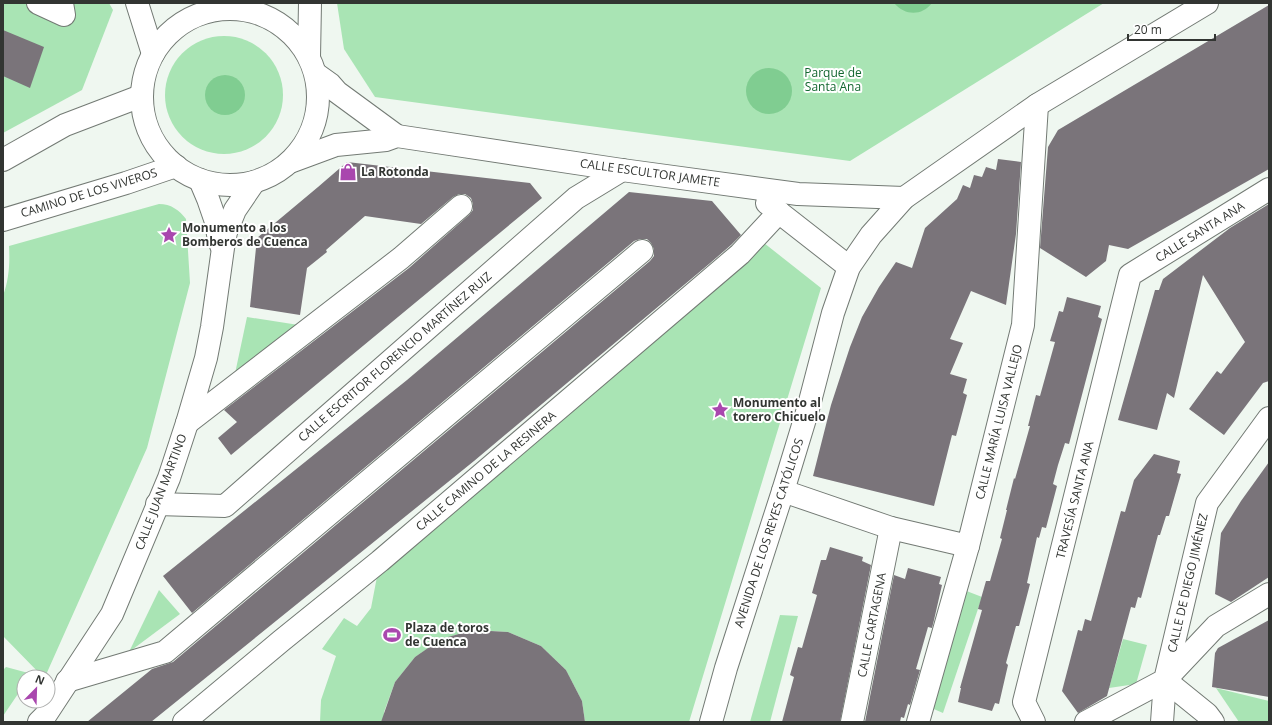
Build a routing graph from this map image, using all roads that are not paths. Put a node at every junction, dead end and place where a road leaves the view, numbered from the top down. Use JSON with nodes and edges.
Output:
{"nodes":[{"id":1,"x":38,"y":3,"type":"edge"},
{"id":2,"x":62,"y":3,"type":"edge"},
{"id":3,"x":137,"y":3,"type":"edge"},
{"id":4,"x":310,"y":3,"type":"edge"},
{"id":5,"x":1207,"y":3,"type":"edge"},
{"id":6,"x":237,"y":6,"type":"edge"},
{"id":7,"x":1184,"y":11,"type":"edge"},
{"id":8,"x":153,"y":54,"type":"junction"},
{"id":9,"x":312,"y":65,"type":"junction"},
{"id":10,"x":141,"y":96,"type":"junction"},
{"id":11,"x":1037,"y":105,"type":"junction"},
{"id":12,"x":397,"y":136,"type":"junction"},
{"id":13,"x":3,"y":160,"type":"edge"},
{"id":14,"x":290,"y":162,"type":"junction"},
{"id":15,"x":176,"y":166,"type":"junction"},
{"id":16,"x":622,"y":170,"type":"junction"},
{"id":17,"x":200,"y":180,"type":"junction"},
{"id":18,"x":254,"y":182,"type":"junction"},
{"id":19,"x":745,"y":186,"type":"junction"},
{"id":20,"x":1269,"y":189,"type":"edge"},
{"id":21,"x":904,"y":198,"type":"junction"},
{"id":22,"x":461,"y":206,"type":"dead end"},
{"id":23,"x":779,"y":212,"type":"junction"},
{"id":24,"x":3,"y":220,"type":"edge"},
{"id":25,"x":223,"y":248,"type":"junction"},
{"id":26,"x":642,"y":251,"type":"dead end"},
{"id":27,"x":849,"y":267,"type":"junction"},
{"id":28,"x":1130,"y":275,"type":"joint"},
{"id":29,"x":1269,"y":418,"type":"edge"},
{"id":30,"x":187,"y":423,"type":"junction"},
{"id":31,"x":783,"y":491,"type":"junction"},
{"id":32,"x":157,"y":504,"type":"junction"},
{"id":33,"x":891,"y":528,"type":"junction"},
{"id":34,"x":968,"y":546,"type":"junction"},
{"id":35,"x":1269,"y":594,"type":"edge"},
{"id":36,"x":1165,"y":680,"type":"junction"},
{"id":37,"x":67,"y":681,"type":"junction"},
{"id":38,"x":42,"y":720,"type":"edge"},
{"id":39,"x":184,"y":722,"type":"edge"},
{"id":40,"x":711,"y":722,"type":"edge"},
{"id":41,"x":852,"y":722,"type":"edge"},
{"id":42,"x":918,"y":722,"type":"edge"},
{"id":43,"x":1034,"y":722,"type":"edge"},
{"id":44,"x":1086,"y":722,"type":"edge"},
{"id":45,"x":1162,"y":722,"type":"edge"},
{"id":46,"x":1213,"y":722,"type":"edge"}],
"edges":[{"from":1,"to":2,"type":"street"},
{"from":3,"to":8,"type":"street"},
{"from":4,"to":9,"type":"street"},
{"from":5,"to":7,"type":"street","name":"AVENIDA DE LOS REYES CATÓLICOS"},
{"from":6,"to":8,"type":"street"},
{"from":6,"to":9,"type":"street"},
{"from":7,"to":11,"type":"street","name":"AVENIDA DE LOS REYES CATÓLICOS"},
{"from":8,"to":10,"type":"street"},
{"from":9,"to":12,"type":"street","name":"CALLE ESCULTOR JAMETE"},
{"from":9,"to":14,"type":"street"},
{"from":10,"to":13,"type":"street"},
{"from":10,"to":15,"type":"street"},
{"from":11,"to":21,"type":"street","name":"AVENIDA DE LOS REYES CATÓLICOS"},
{"from":11,"to":34,"type":"street","name":"CALLE MARÍA LUISA VALLEJO"},
{"from":12,"to":14,"type":"street","name":"CALLE ESCULTOR JAMETE"},
{"from":12,"to":16,"type":"street","name":"CALLE ESCULTOR JAMETE"},
{"from":14,"to":18,"type":"street"},
{"from":15,"to":17,"type":"street"},
{"from":15,"to":24,"type":"street","name":"CAMINO DE LOS VIVEROS"},
{"from":16,"to":19,"type":"street","name":"CALLE ESCULTOR JAMETE"},
{"from":16,"to":32,"type":"street","name":"CALLE ESCRITOR FLORENCIO MARTÍNEZ RUIZ"},
{"from":17,"to":18,"type":"street"},
{"from":17,"to":25,"type":"street","name":"CALLE JUAN MARTINO"},
{"from":18,"to":25,"type":"street","name":"CALLE JUAN MARTINO"},
{"from":19,"to":21,"type":"street","name":"CALLE ESCULTOR JAMETE"},
{"from":19,"to":23,"type":"street"},
{"from":20,"to":28,"type":"street","name":"CALLE SANTA ANA"},
{"from":21,"to":27,"type":"street","name":"AVENIDA DE LOS REYES CATÓLICOS"},
{"from":22,"to":30,"type":"street"},
{"from":23,"to":27,"type":"street"},
{"from":23,"to":39,"type":"street","name":"CALLE CAMINO DE LA RESINERA"},
{"from":25,"to":30,"type":"street","name":"CALLE JUAN MARTINO"},
{"from":26,"to":37,"type":"street"},
{"from":27,"to":31,"type":"street","name":"AVENIDA DE LOS REYES CATÓLICOS"},
{"from":28,"to":43,"type":"street","name":"TRAVESÍA SANTA ANA"},
{"from":29,"to":36,"type":"street","name":"CALLE DE DIEGO JIMÉNEZ"},
{"from":30,"to":32,"type":"street","name":"CALLE JUAN MARTINO"},
{"from":31,"to":33,"type":"street"},
{"from":31,"to":40,"type":"street","name":"AVENIDA DE LOS REYES CATÓLICOS"},
{"from":32,"to":37,"type":"street","name":"CALLE JUAN MARTINO"},
{"from":33,"to":34,"type":"street"},
{"from":33,"to":41,"type":"street","name":"CALLE CARTAGENA"},
{"from":34,"to":42,"type":"street","name":"CALLE MARÍA LUISA VALLEJO"},
{"from":35,"to":36,"type":"street"},
{"from":36,"to":44,"type":"street"},
{"from":36,"to":45,"type":"street","name":"CALLE DE DIEGO JIMÉNEZ"},
{"from":36,"to":46,"type":"street"},
{"from":37,"to":38,"type":"street","name":"CALLE JUAN MARTINO"}]}
